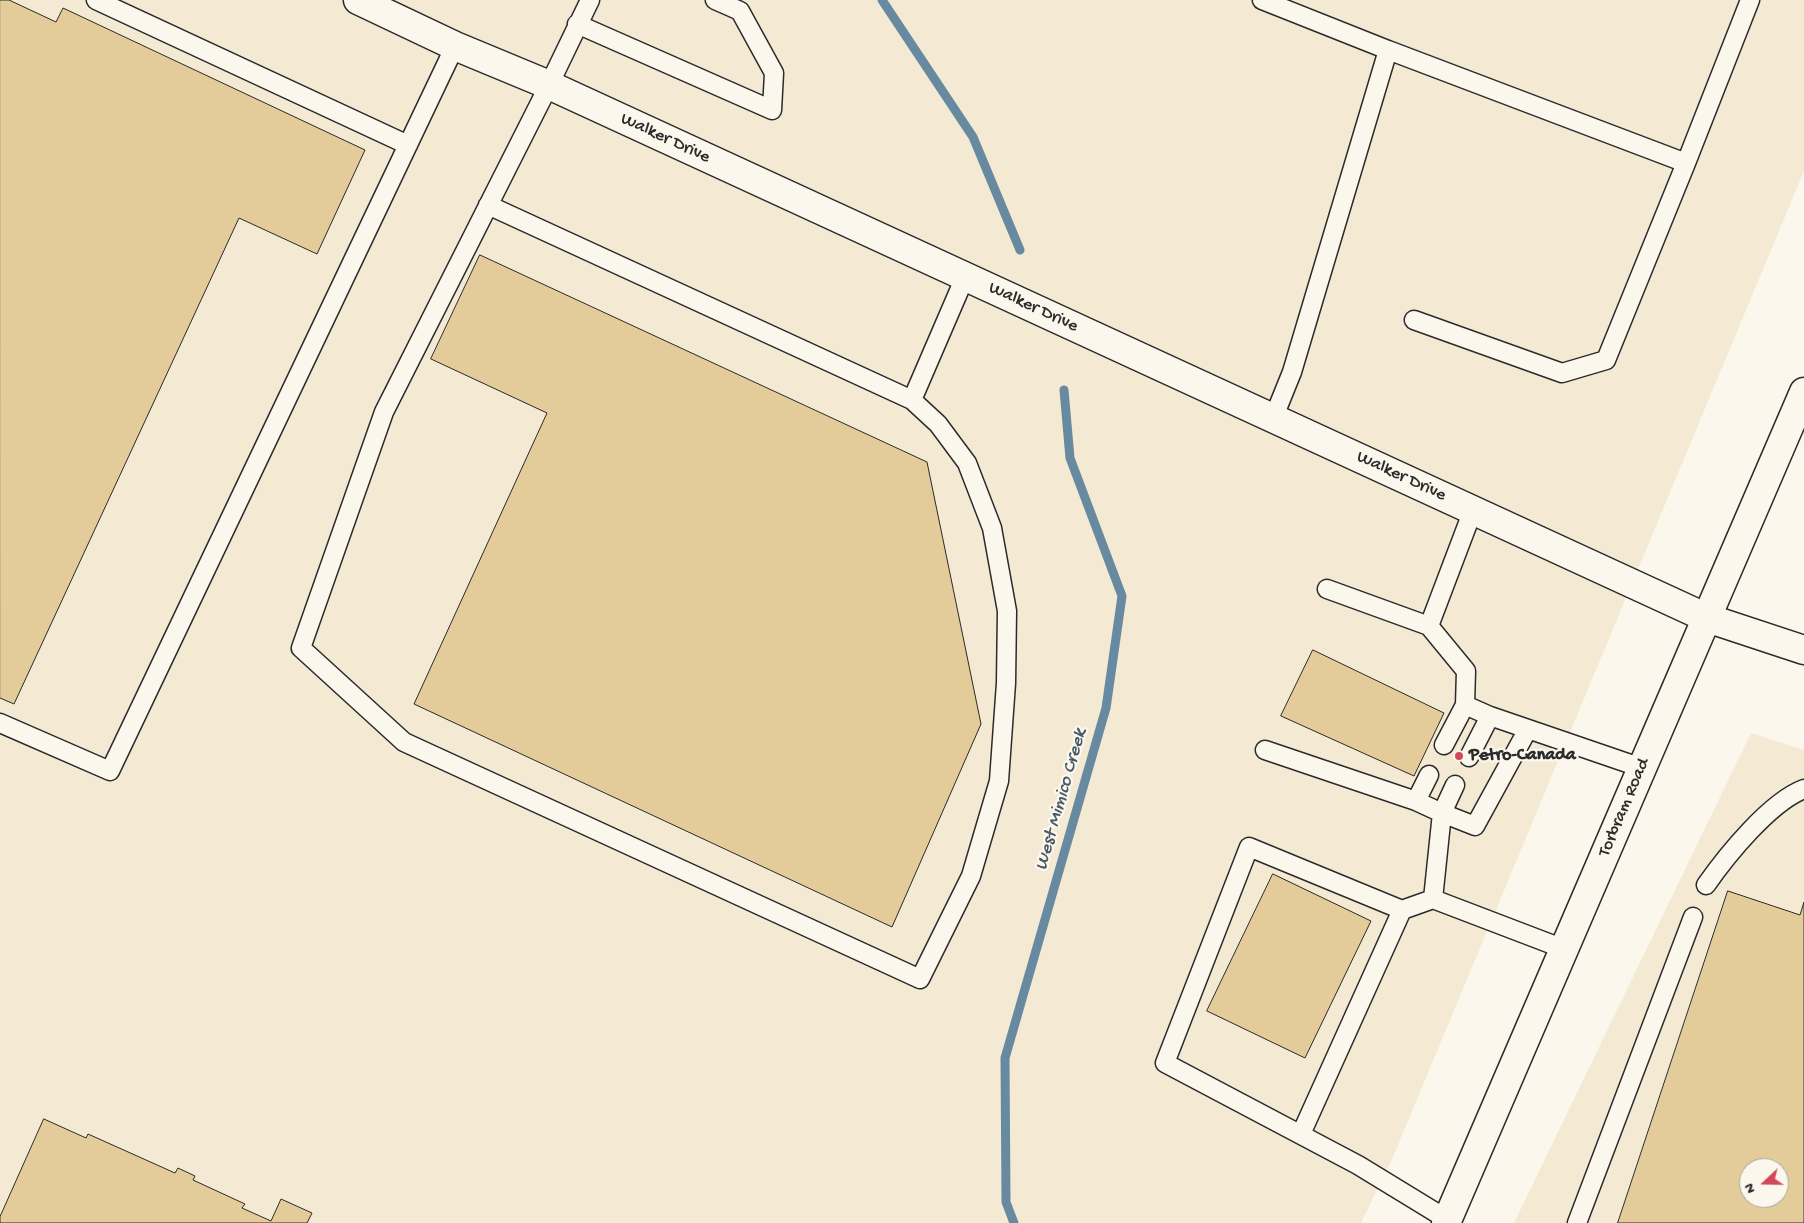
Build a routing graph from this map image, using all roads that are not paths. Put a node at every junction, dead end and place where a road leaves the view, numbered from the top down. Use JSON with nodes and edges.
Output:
{"nodes":[{"id":1,"x":96,"y":0,"type":"edge"},
{"id":2,"x":358,"y":0,"type":"edge"},
{"id":3,"x":590,"y":0,"type":"edge"},
{"id":4,"x":715,"y":0,"type":"edge"},
{"id":5,"x":1262,"y":0,"type":"edge"},
{"id":6,"x":1750,"y":0,"type":"edge"},
{"id":7,"x":577,"y":24,"type":"junction"},
{"id":8,"x":455,"y":46,"type":"junction"},
{"id":9,"x":1388,"y":50,"type":"junction"},
{"id":10,"x":549,"y":86,"type":"junction"},
{"id":11,"x":408,"y":145,"type":"junction"},
{"id":12,"x":1686,"y":163,"type":"junction"},
{"id":13,"x":488,"y":205,"type":"junction"},
{"id":14,"x":965,"y":277,"type":"junction"},
{"id":15,"x":1414,"y":320,"type":"dead end"},
{"id":16,"x":1804,"y":392,"type":"edge"},
{"id":17,"x":912,"y":400,"type":"junction"},
{"id":18,"x":1273,"y":419,"type":"junction"},
{"id":19,"x":1474,"y":510,"type":"junction"},
{"id":20,"x":1327,"y":589,"type":"dead end"},
{"id":21,"x":1707,"y":618,"type":"junction"},
{"id":22,"x":1429,"y":626,"type":"junction"},
{"id":23,"x":1804,"y":650,"type":"edge"},
{"id":24,"x":1465,"y":704,"type":"junction"},
{"id":25,"x":1490,"y":716,"type":"junction"},
{"id":26,"x":0,"y":722,"type":"edge"},
{"id":27,"x":1528,"y":729,"type":"junction"},
{"id":28,"x":1444,"y":745,"type":"dead end"},
{"id":29,"x":1265,"y":750,"type":"dead end"},
{"id":30,"x":1469,"y":757,"type":"dead end"},
{"id":31,"x":1642,"y":768,"type":"junction"},
{"id":32,"x":1429,"y":775,"type":"dead end"},
{"id":33,"x":1455,"y":785,"type":"dead end"},
{"id":34,"x":1804,"y":789,"type":"edge"},
{"id":35,"x":1416,"y":801,"type":"junction"},
{"id":36,"x":1442,"y":813,"type":"junction"},
{"id":37,"x":1706,"y":885,"type":"dead end"},
{"id":38,"x":1433,"y":899,"type":"junction"},
{"id":39,"x":1402,"y":910,"type":"junction"},
{"id":40,"x":1693,"y":917,"type":"dead end"},
{"id":41,"x":1564,"y":948,"type":"junction"},
{"id":42,"x":1301,"y":1134,"type":"junction"},
{"id":43,"x":1448,"y":1222,"type":"edge"},
{"id":44,"x":1577,"y":1223,"type":"edge"}],
"edges":[{"from":1,"to":11,"type":"lane"},
{"from":2,"to":8,"type":"street","name":"Walker Drive"},
{"from":3,"to":7,"type":"lane"},
{"from":4,"to":7,"type":"lane"},
{"from":5,"to":9,"type":"lane"},
{"from":6,"to":12,"type":"lane"},
{"from":7,"to":10,"type":"lane"},
{"from":8,"to":10,"type":"street","name":"Walker Drive"},
{"from":8,"to":11,"type":"lane"},
{"from":9,"to":12,"type":"lane"},
{"from":9,"to":18,"type":"lane"},
{"from":10,"to":13,"type":"lane"},
{"from":10,"to":14,"type":"street","name":"Walker Drive"},
{"from":11,"to":26,"type":"lane"},
{"from":12,"to":15,"type":"lane"},
{"from":13,"to":17,"type":"lane"},
{"from":13,"to":17,"type":"lane"},
{"from":14,"to":17,"type":"lane"},
{"from":14,"to":18,"type":"street","name":"Walker Drive"},
{"from":16,"to":21,"type":"street","name":"Torbram Road"},
{"from":18,"to":19,"type":"street","name":"Walker Drive"},
{"from":19,"to":21,"type":"street","name":"Walker Drive"},
{"from":19,"to":22,"type":"lane"},
{"from":20,"to":22,"type":"lane"},
{"from":21,"to":23,"type":"street","name":"Walker Drive"},
{"from":21,"to":31,"type":"street","name":"Torbram Road"},
{"from":22,"to":24,"type":"lane"},
{"from":24,"to":25,"type":"lane"},
{"from":24,"to":28,"type":"lane"},
{"from":25,"to":27,"type":"lane"},
{"from":25,"to":30,"type":"lane"},
{"from":27,"to":31,"type":"lane"},
{"from":27,"to":36,"type":"lane"},
{"from":29,"to":35,"type":"lane"},
{"from":31,"to":41,"type":"street","name":"Torbram Road"},
{"from":32,"to":35,"type":"lane"},
{"from":33,"to":36,"type":"lane"},
{"from":34,"to":37,"type":"lane"},
{"from":35,"to":36,"type":"lane"},
{"from":36,"to":38,"type":"lane"},
{"from":38,"to":39,"type":"lane"},
{"from":38,"to":41,"type":"lane"},
{"from":39,"to":42,"type":"lane"},
{"from":39,"to":42,"type":"lane"},
{"from":40,"to":44,"type":"lane"},
{"from":41,"to":43,"type":"street","name":"Torbram Road"},
{"from":42,"to":43,"type":"lane"}]}
